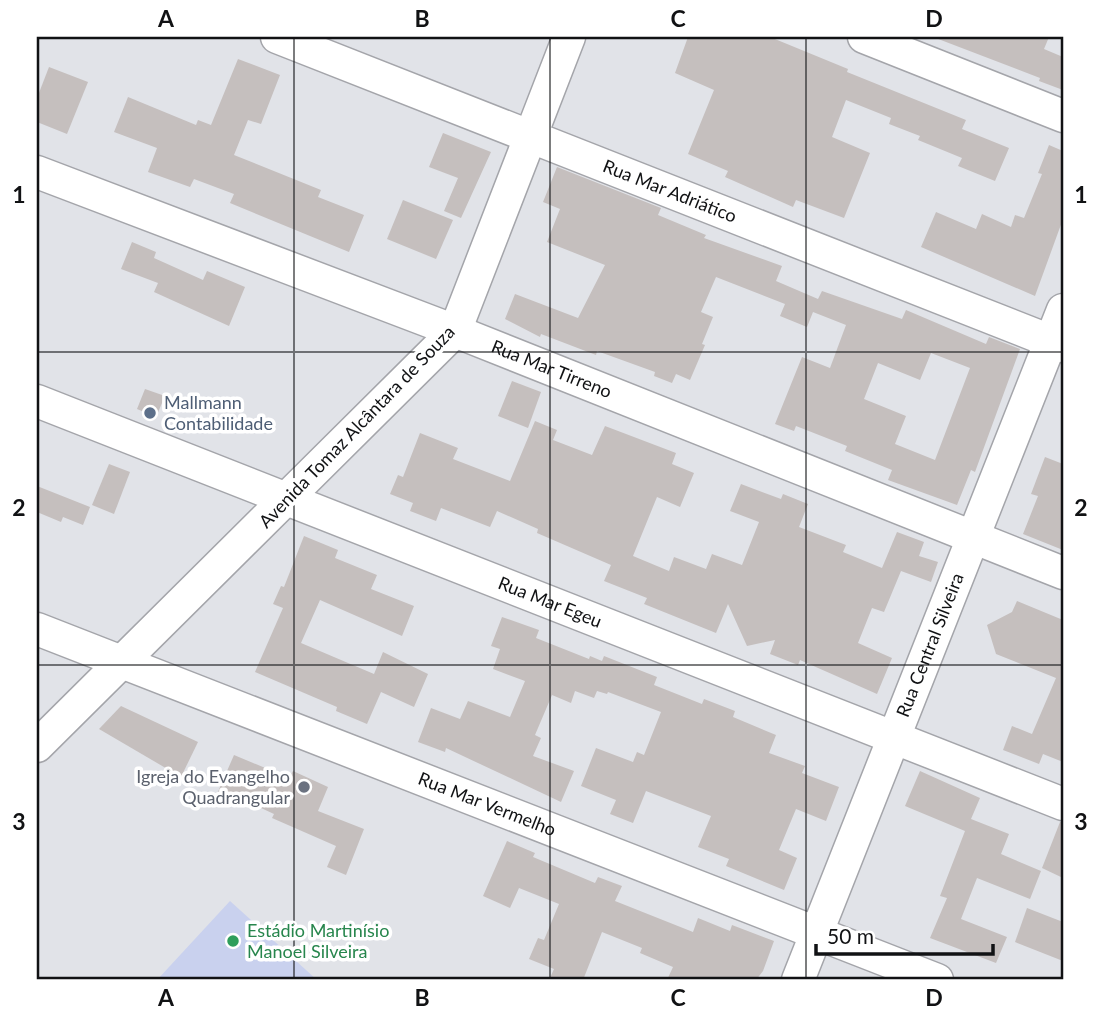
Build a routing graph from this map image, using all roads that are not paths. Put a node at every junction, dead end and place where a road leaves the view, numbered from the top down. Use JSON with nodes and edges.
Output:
{"nodes":[{"id":1,"x":277,"y":37,"type":"edge"},
{"id":2,"x":569,"y":37,"type":"edge"},
{"id":3,"x":864,"y":37,"type":"edge"},
{"id":4,"x":1063,"y":116,"type":"edge"},
{"id":5,"x":531,"y":137,"type":"junction"},
{"id":6,"x":37,"y":172,"type":"edge"},
{"id":7,"x":1063,"y":310,"type":"edge"},
{"id":8,"x":455,"y":331,"type":"junction"},
{"id":9,"x":1057,"y":344,"type":"edge"},
{"id":10,"x":37,"y":401,"type":"edge"},
{"id":11,"x":289,"y":498,"type":"junction"},
{"id":12,"x":974,"y":536,"type":"junction"},
{"id":13,"x":1063,"y":573,"type":"edge"},
{"id":14,"x":37,"y":629,"type":"edge"},
{"id":15,"x":122,"y":661,"type":"junction"},
{"id":16,"x":894,"y":737,"type":"junction"},
{"id":17,"x":37,"y":746,"type":"edge"},
{"id":18,"x":1063,"y":804,"type":"edge"},
{"id":19,"x":816,"y":933,"type":"junction"},
{"id":20,"x":798,"y":980,"type":"edge"},
{"id":21,"x":937,"y":980,"type":"edge"}],
"edges":[{"from":1,"to":5,"type":"street","name":"Rua Mar Adriático"},
{"from":2,"to":5,"type":"street","name":"Avenida Tomaz Alcântara de Souza"},
{"from":3,"to":4,"type":"street"},
{"from":5,"to":8,"type":"street","name":"Avenida Tomaz Alcântara de Souza"},
{"from":5,"to":9,"type":"street","name":"Rua Mar Adriático"},
{"from":6,"to":8,"type":"street","name":"Rua Mar Tirreno"},
{"from":7,"to":9,"type":"street","name":"Rua Central Silveira"},
{"from":8,"to":11,"type":"street","name":"Avenida Tomaz Alcântara de Souza"},
{"from":8,"to":12,"type":"street","name":"Rua Mar Tirreno"},
{"from":9,"to":12,"type":"street","name":"Rua Central Silveira"},
{"from":10,"to":11,"type":"street","name":"Rua Mar Egeu"},
{"from":11,"to":15,"type":"street","name":"Avenida Tomaz Alcântara de Souza"},
{"from":11,"to":16,"type":"street","name":"Rua Mar Egeu"},
{"from":12,"to":13,"type":"street","name":"Rua Mar Tirreno"},
{"from":12,"to":16,"type":"street","name":"Rua Central Silveira"},
{"from":14,"to":15,"type":"street","name":"Rua Mar Vermelho"},
{"from":15,"to":17,"type":"street","name":"Avenida Tomaz Alcântara de Souza"},
{"from":15,"to":19,"type":"street","name":"Rua Mar Vermelho"},
{"from":16,"to":18,"type":"street","name":"Rua Mar Egeu"},
{"from":16,"to":19,"type":"street","name":"Rua Central Silveira"},
{"from":19,"to":20,"type":"street","name":"Rua Central Silveira"},
{"from":19,"to":21,"type":"street","name":"Rua Mar Vermelho"}]}
